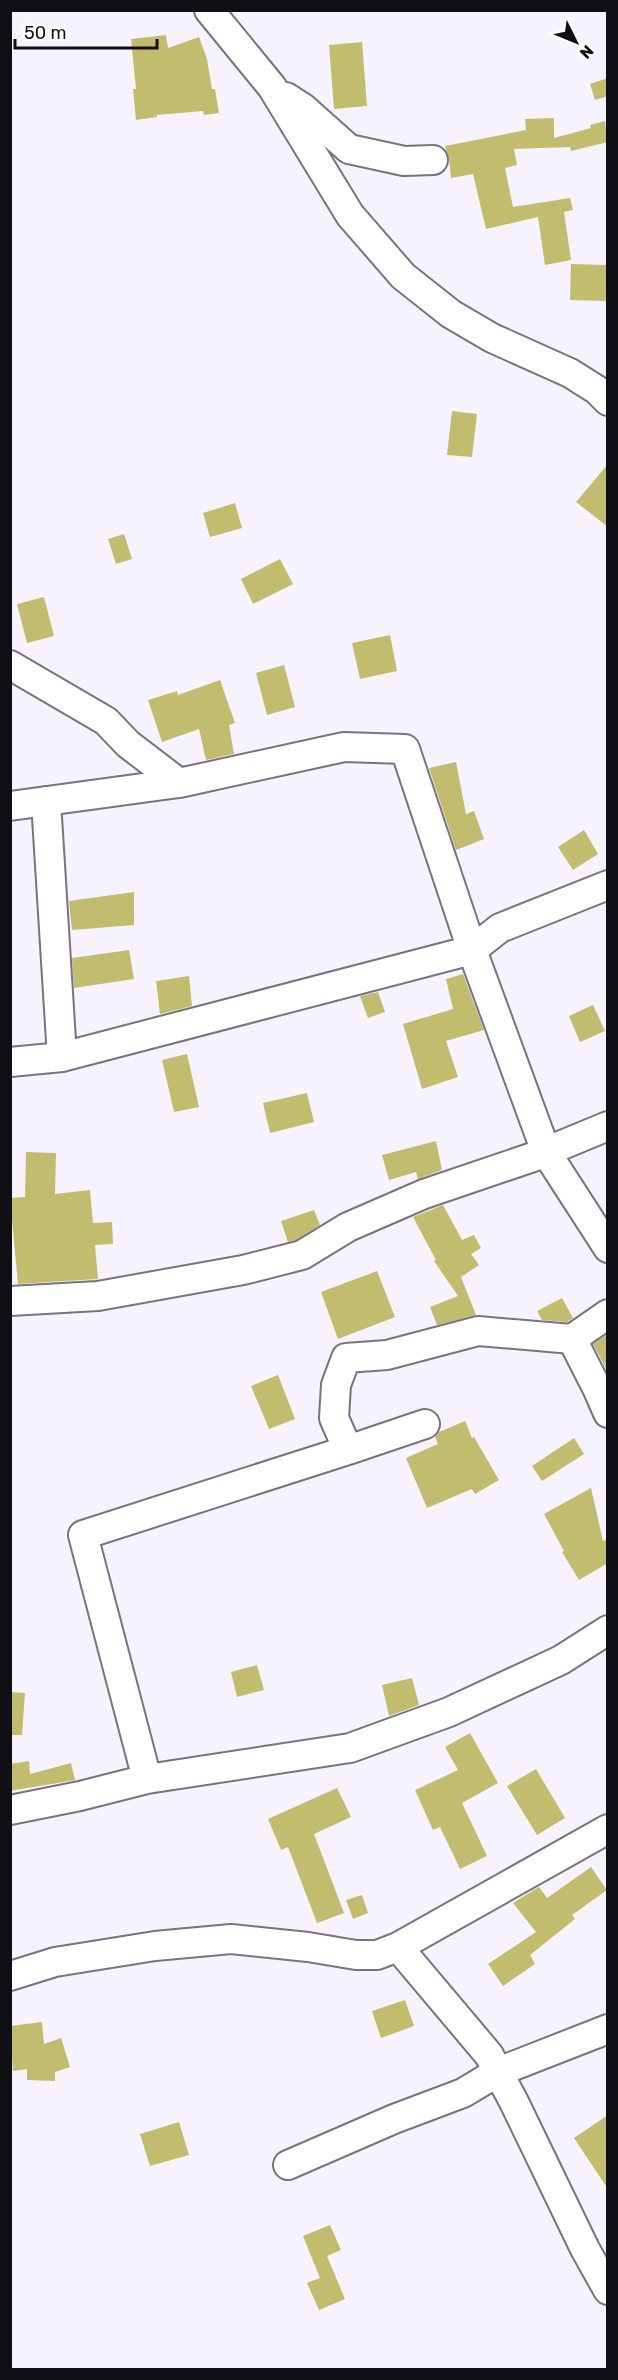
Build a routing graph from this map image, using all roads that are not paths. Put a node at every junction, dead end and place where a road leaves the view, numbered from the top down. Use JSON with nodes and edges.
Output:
{"nodes":[{"id":1,"x":209,"y":10,"type":"edge"},
{"id":2,"x":272,"y":87,"type":"junction"},
{"id":3,"x":331,"y":134,"type":"junction"},
{"id":4,"x":433,"y":160,"type":"dead end"},
{"id":5,"x":321,"y":166,"type":"junction"},
{"id":6,"x":608,"y":401,"type":"edge"},
{"id":7,"x":10,"y":665,"type":"edge"},
{"id":8,"x":179,"y":783,"type":"junction"},
{"id":9,"x":46,"y":801,"type":"junction"},
{"id":10,"x":10,"y":806,"type":"edge"},
{"id":11,"x":608,"y":885,"type":"edge"},
{"id":12,"x":472,"y":950,"type":"junction"},
{"id":13,"x":62,"y":1057,"type":"junction"},
{"id":14,"x":10,"y":1062,"type":"edge"},
{"id":15,"x":608,"y":1126,"type":"edge"},
{"id":16,"x":546,"y":1152,"type":"junction"},
{"id":17,"x":608,"y":1248,"type":"edge"},
{"id":18,"x":10,"y":1301,"type":"edge"},
{"id":19,"x":608,"y":1314,"type":"edge"},
{"id":20,"x":572,"y":1339,"type":"junction"},
{"id":21,"x":608,"y":1413,"type":"edge"},
{"id":22,"x":425,"y":1424,"type":"dead end"},
{"id":23,"x":348,"y":1450,"type":"junction"},
{"id":24,"x":608,"y":1630,"type":"edge"},
{"id":25,"x":147,"y":1779,"type":"junction"},
{"id":26,"x":10,"y":1810,"type":"edge"},
{"id":27,"x":608,"y":1828,"type":"edge"},
{"id":28,"x":398,"y":1947,"type":"junction"},
{"id":29,"x":10,"y":1976,"type":"edge"},
{"id":30,"x":608,"y":2029,"type":"edge"},
{"id":31,"x":498,"y":2072,"type":"junction"},
{"id":32,"x":288,"y":2165,"type":"dead end"},
{"id":33,"x":608,"y":2290,"type":"edge"}],
"edges":[{"from":1,"to":2,"type":"street"},
{"from":2,"to":3,"type":"street"},
{"from":2,"to":5,"type":"street"},
{"from":3,"to":4,"type":"street"},
{"from":3,"to":5,"type":"street"},
{"from":5,"to":6,"type":"street"},
{"from":7,"to":8,"type":"street"},
{"from":8,"to":9,"type":"street"},
{"from":8,"to":12,"type":"street"},
{"from":9,"to":10,"type":"street"},
{"from":9,"to":13,"type":"street"},
{"from":11,"to":12,"type":"street"},
{"from":12,"to":13,"type":"street"},
{"from":12,"to":16,"type":"street"},
{"from":13,"to":14,"type":"street"},
{"from":15,"to":16,"type":"street"},
{"from":16,"to":17,"type":"street"},
{"from":16,"to":18,"type":"street"},
{"from":19,"to":20,"type":"street"},
{"from":20,"to":21,"type":"street"},
{"from":20,"to":23,"type":"street"},
{"from":22,"to":23,"type":"street"},
{"from":23,"to":25,"type":"street"},
{"from":24,"to":25,"type":"street"},
{"from":25,"to":26,"type":"street"},
{"from":27,"to":28,"type":"street"},
{"from":28,"to":29,"type":"street"},
{"from":28,"to":31,"type":"street"},
{"from":30,"to":31,"type":"street"},
{"from":31,"to":32,"type":"street"},
{"from":31,"to":33,"type":"street"}]}
